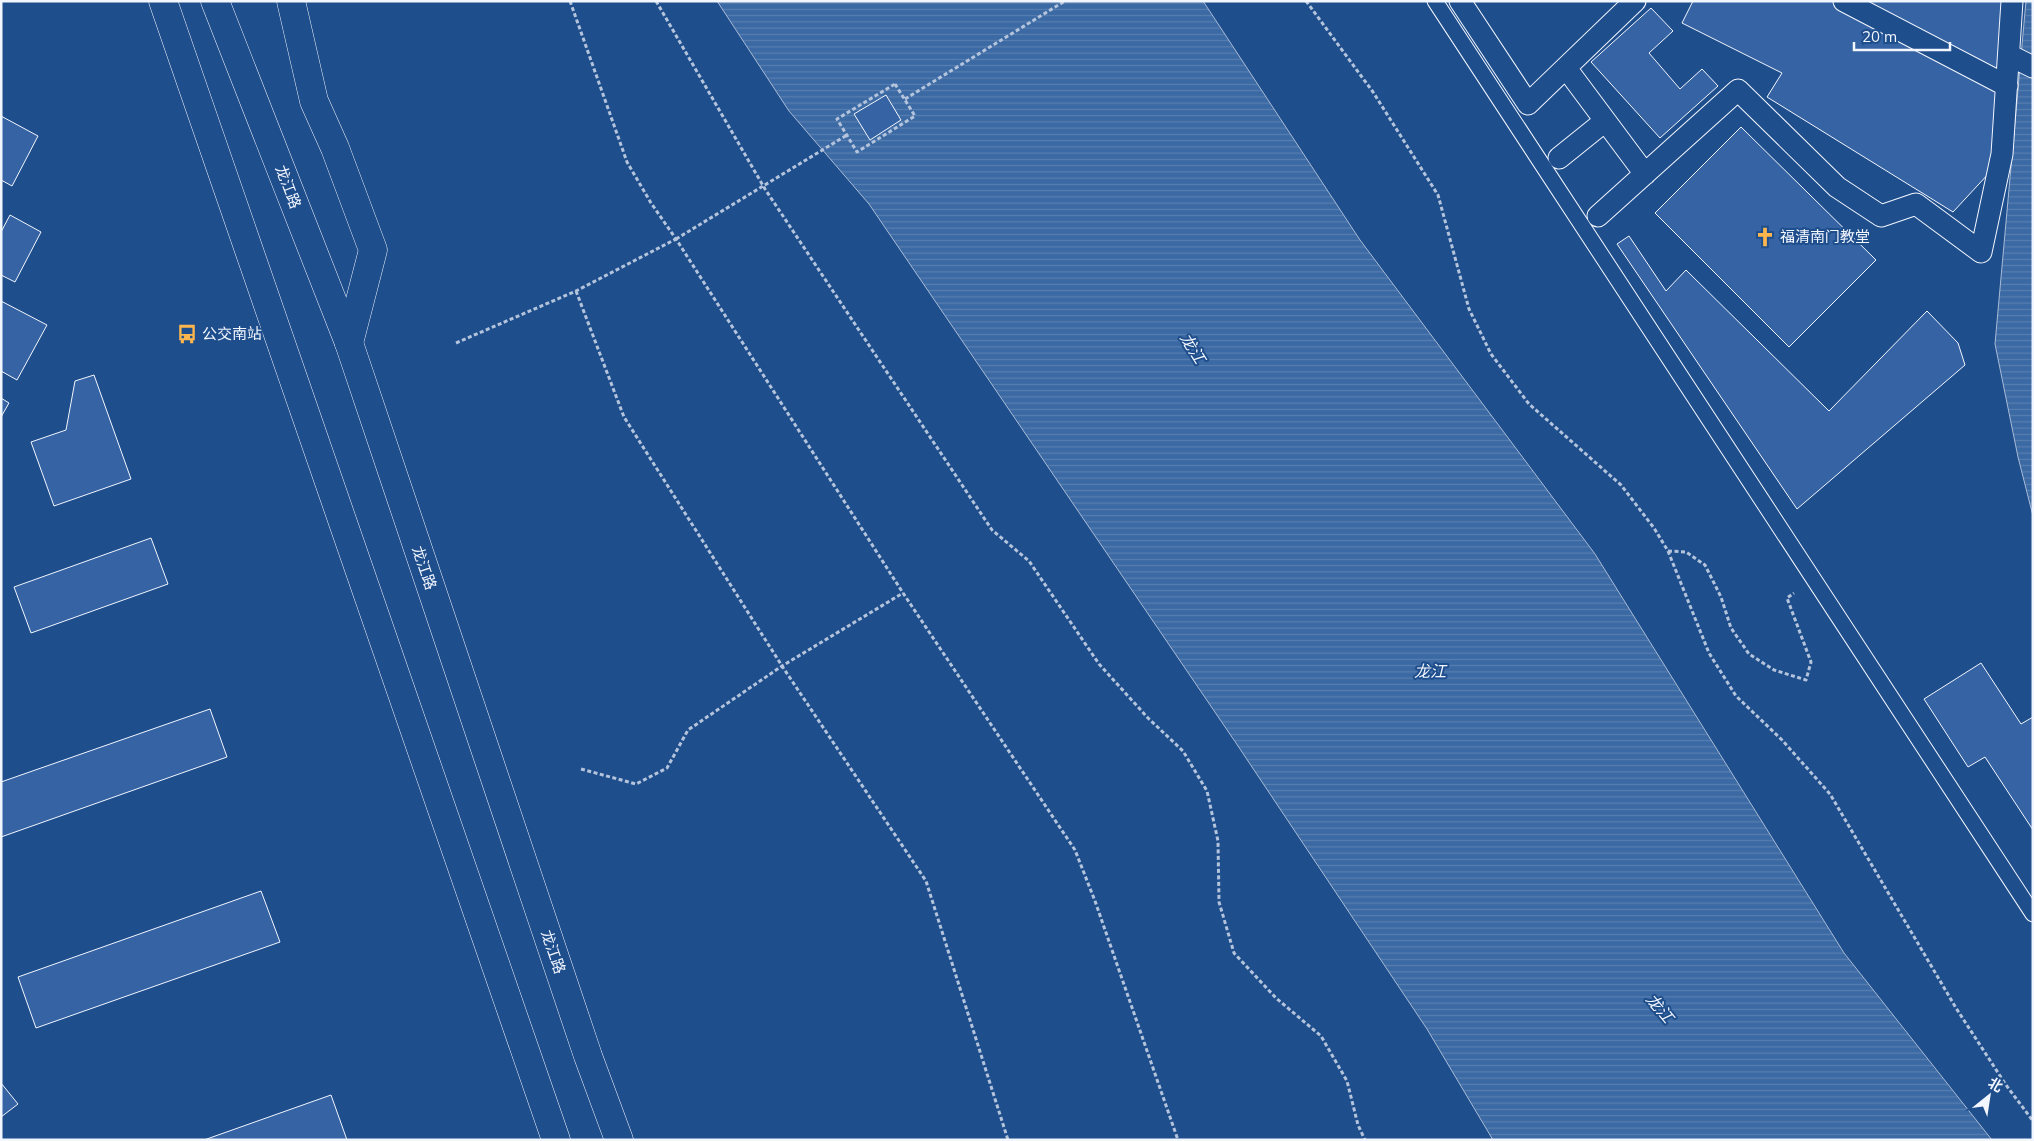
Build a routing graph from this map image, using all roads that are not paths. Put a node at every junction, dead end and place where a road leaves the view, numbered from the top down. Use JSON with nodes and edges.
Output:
{"nodes":[{"id":1,"x":164,"y":1,"type":"edge"},
{"id":2,"x":215,"y":1,"type":"edge"},
{"id":3,"x":291,"y":1,"type":"edge"},
{"id":4,"x":1435,"y":1,"type":"edge"},
{"id":5,"x":1460,"y":1,"type":"edge"},
{"id":6,"x":1635,"y":1,"type":"edge"},
{"id":7,"x":1844,"y":1,"type":"edge"},
{"id":8,"x":2010,"y":3,"type":"edge"},
{"id":9,"x":2009,"y":55,"type":"junction"},
{"id":10,"x":2033,"y":67,"type":"edge"},
{"id":11,"x":1566,"y":68,"type":"junction"},
{"id":12,"x":2007,"y":86,"type":"junction"},
{"id":13,"x":1605,"y":121,"type":"junction"},
{"id":14,"x":1560,"y":158,"type":"dead end"},
{"id":15,"x":1645,"y":174,"type":"junction"},
{"id":16,"x":1598,"y":216,"type":"dead end"},
{"id":17,"x":349,"y":343,"type":"junction"},
{"id":18,"x":2033,"y":914,"type":"edge"},
{"id":19,"x":556,"y":1140,"type":"edge"},
{"id":20,"x":619,"y":1140,"type":"edge"}],
"edges":[{"from":1,"to":19,"type":"main road"},
{"from":2,"to":17,"type":"main road","name":"龙江路"},
{"from":3,"to":17,"type":"main road"},
{"from":4,"to":18,"type":"lane"},
{"from":5,"to":11,"type":"street"},
{"from":6,"to":11,"type":"street"},
{"from":7,"to":12,"type":"street"},
{"from":8,"to":9,"type":"street"},
{"from":9,"to":10,"type":"street"},
{"from":9,"to":12,"type":"street"},
{"from":11,"to":13,"type":"street"},
{"from":12,"to":15,"type":"street"},
{"from":13,"to":14,"type":"street"},
{"from":13,"to":15,"type":"street"},
{"from":15,"to":16,"type":"street"},
{"from":17,"to":20,"type":"main road","name":"龙江路"}]}
